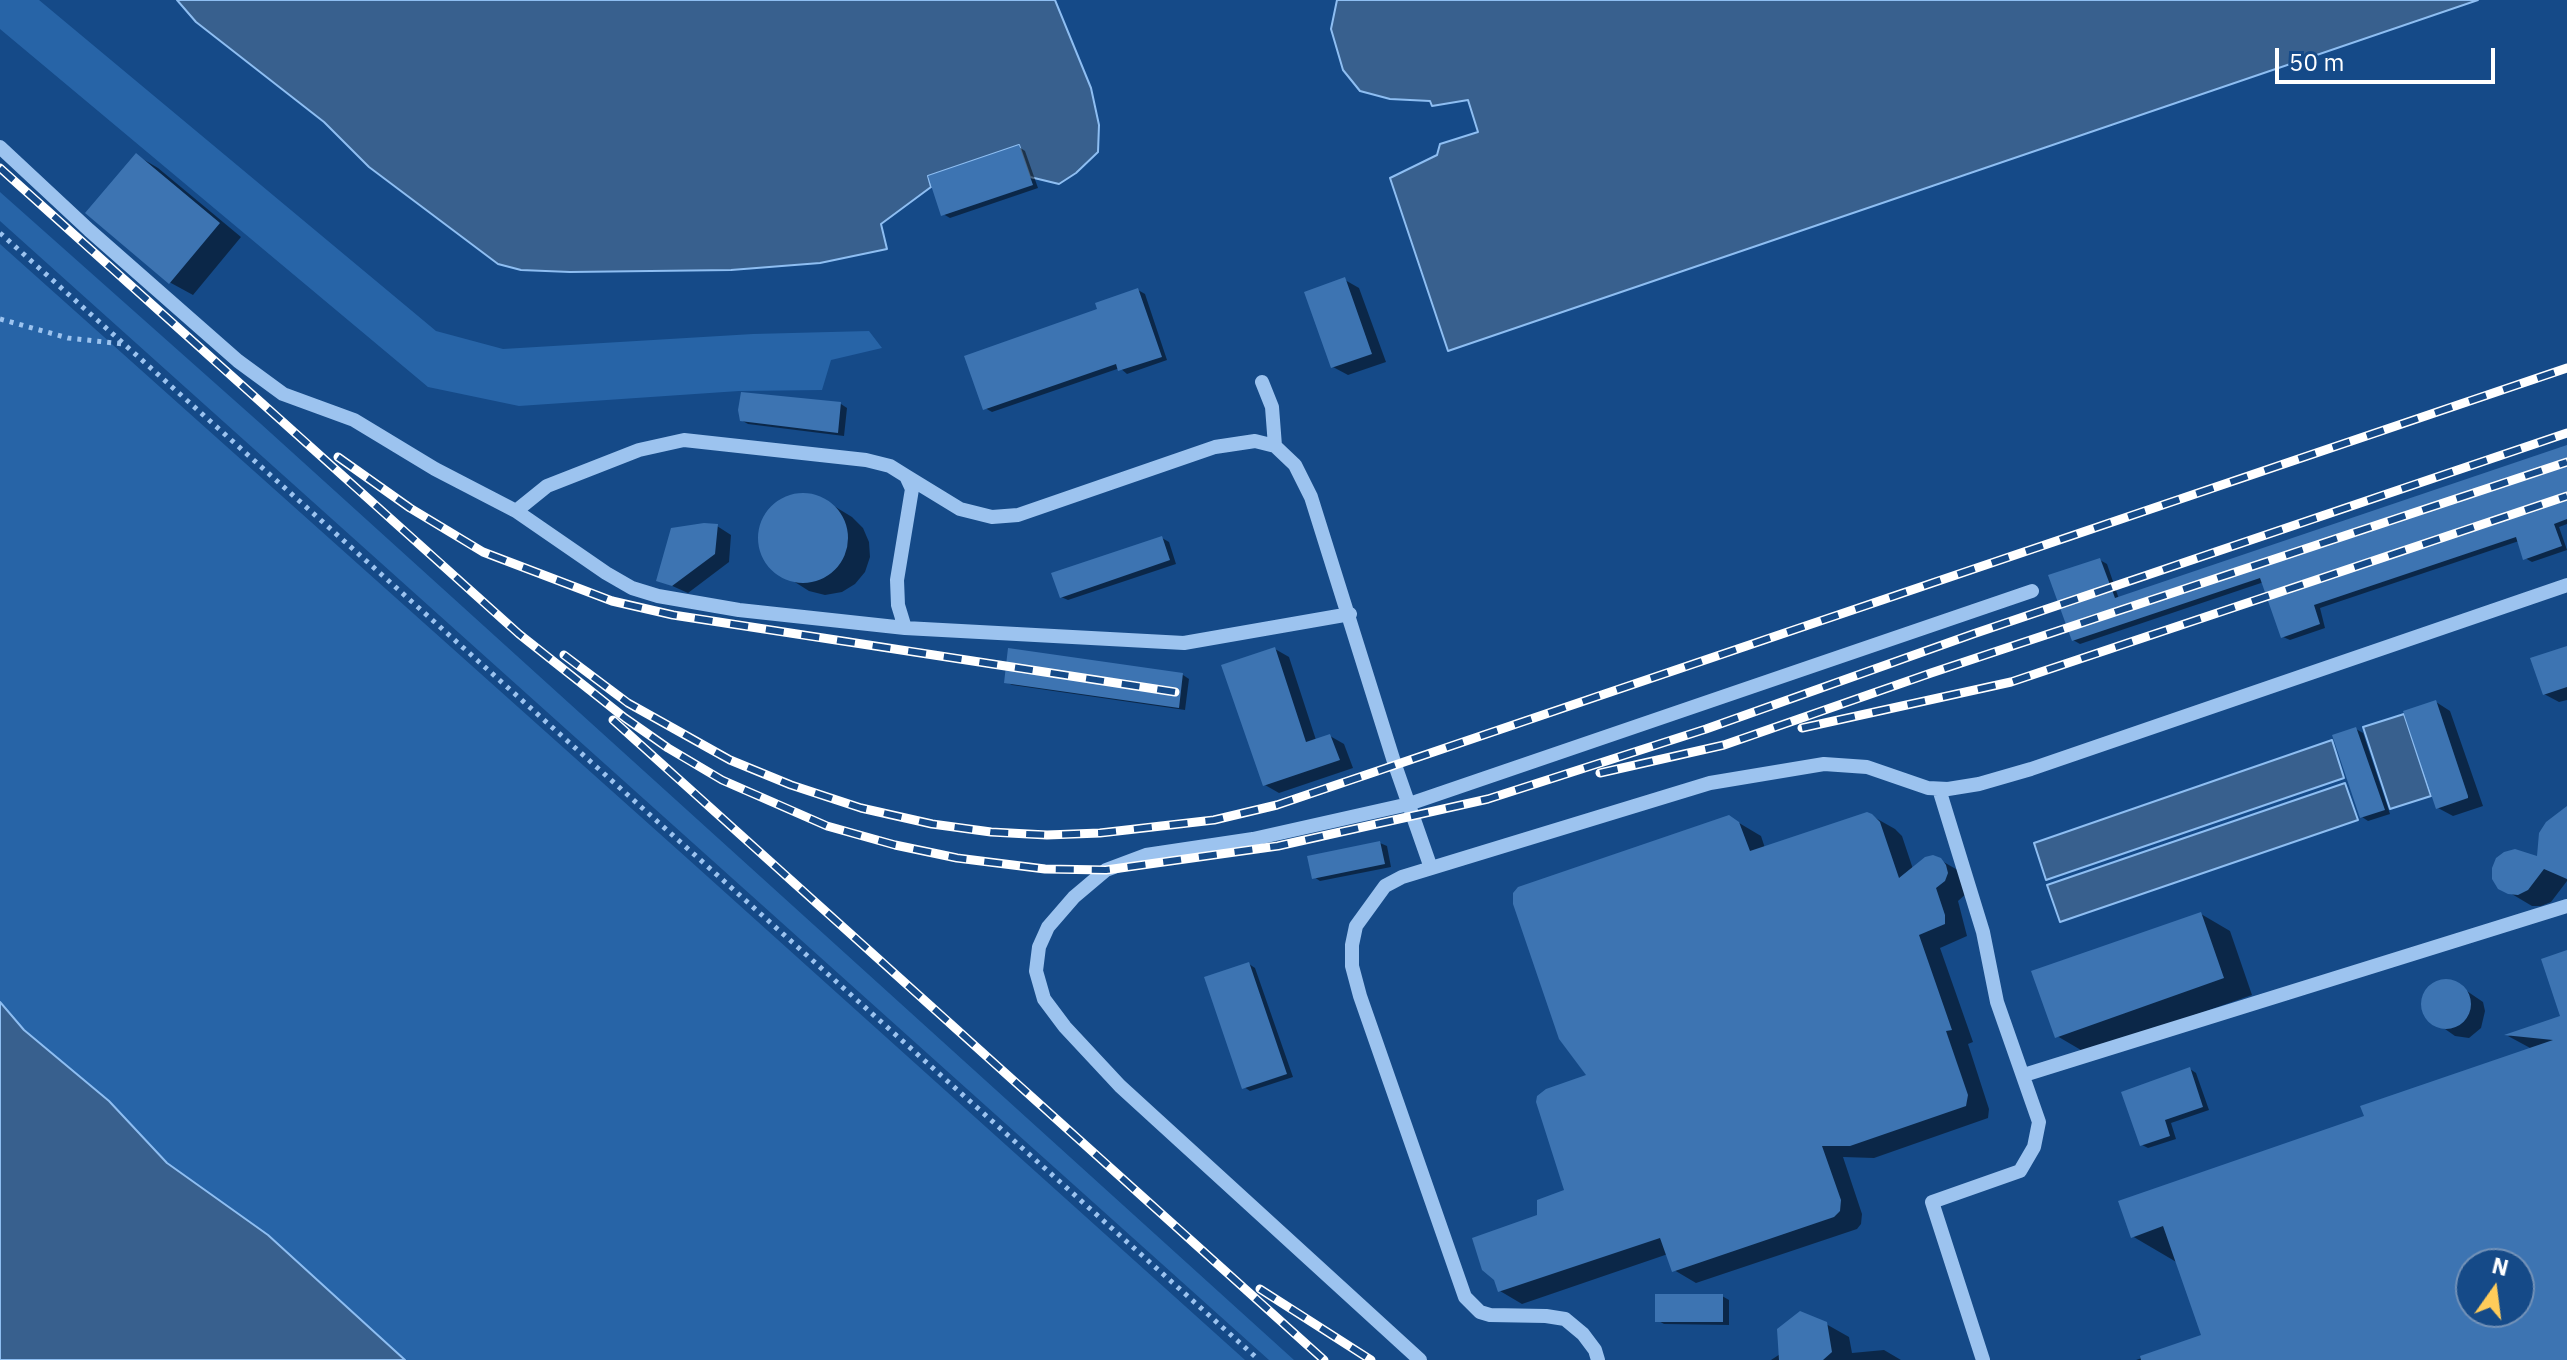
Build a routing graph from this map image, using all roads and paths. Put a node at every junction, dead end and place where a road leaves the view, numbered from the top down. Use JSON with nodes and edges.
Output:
{"nodes":[{"id":1,"x":0,"y":147,"type":"edge"},
{"id":2,"x":0,"y":233,"type":"edge"},
{"id":3,"x":0,"y":319,"type":"edge"},
{"id":4,"x":124,"y":344,"type":"junction"},
{"id":5,"x":1262,"y":382,"type":"dead end"},
{"id":6,"x":1275,"y":446,"type":"junction"},
{"id":7,"x":906,"y":476,"type":"junction"},
{"id":8,"x":516,"y":511,"type":"junction"},
{"id":9,"x":2567,"y":585,"type":"edge"},
{"id":10,"x":2032,"y":591,"type":"dead end"},
{"id":11,"x":1350,"y":614,"type":"junction"},
{"id":12,"x":905,"y":628,"type":"junction"},
{"id":13,"x":1939,"y":789,"type":"junction"},
{"id":14,"x":1409,"y":804,"type":"junction"},
{"id":15,"x":1431,"y":868,"type":"junction"},
{"id":16,"x":2567,"y":906,"type":"edge"},
{"id":17,"x":2024,"y":1075,"type":"junction"},
{"id":18,"x":1259,"y":1360,"type":"edge"},
{"id":19,"x":1420,"y":1360,"type":"edge"},
{"id":20,"x":1598,"y":1360,"type":"edge"},
{"id":21,"x":1983,"y":1360,"type":"edge"}],
"edges":[{"from":1,"to":8,"type":"lane"},
{"from":2,"to":4,"type":"path"},
{"from":3,"to":4,"type":"path"},
{"from":4,"to":18,"type":"path"},
{"from":5,"to":6,"type":"lane"},
{"from":6,"to":7,"type":"lane"},
{"from":6,"to":11,"type":"lane"},
{"from":7,"to":8,"type":"lane"},
{"from":7,"to":12,"type":"lane"},
{"from":8,"to":12,"type":"lane"},
{"from":9,"to":13,"type":"lane"},
{"from":10,"to":14,"type":"lane"},
{"from":11,"to":12,"type":"lane"},
{"from":11,"to":14,"type":"lane"},
{"from":13,"to":15,"type":"lane"},
{"from":13,"to":17,"type":"lane"},
{"from":14,"to":15,"type":"lane"},
{"from":14,"to":19,"type":"lane"},
{"from":15,"to":20,"type":"lane"},
{"from":16,"to":17,"type":"lane"},
{"from":17,"to":21,"type":"lane"}]}
